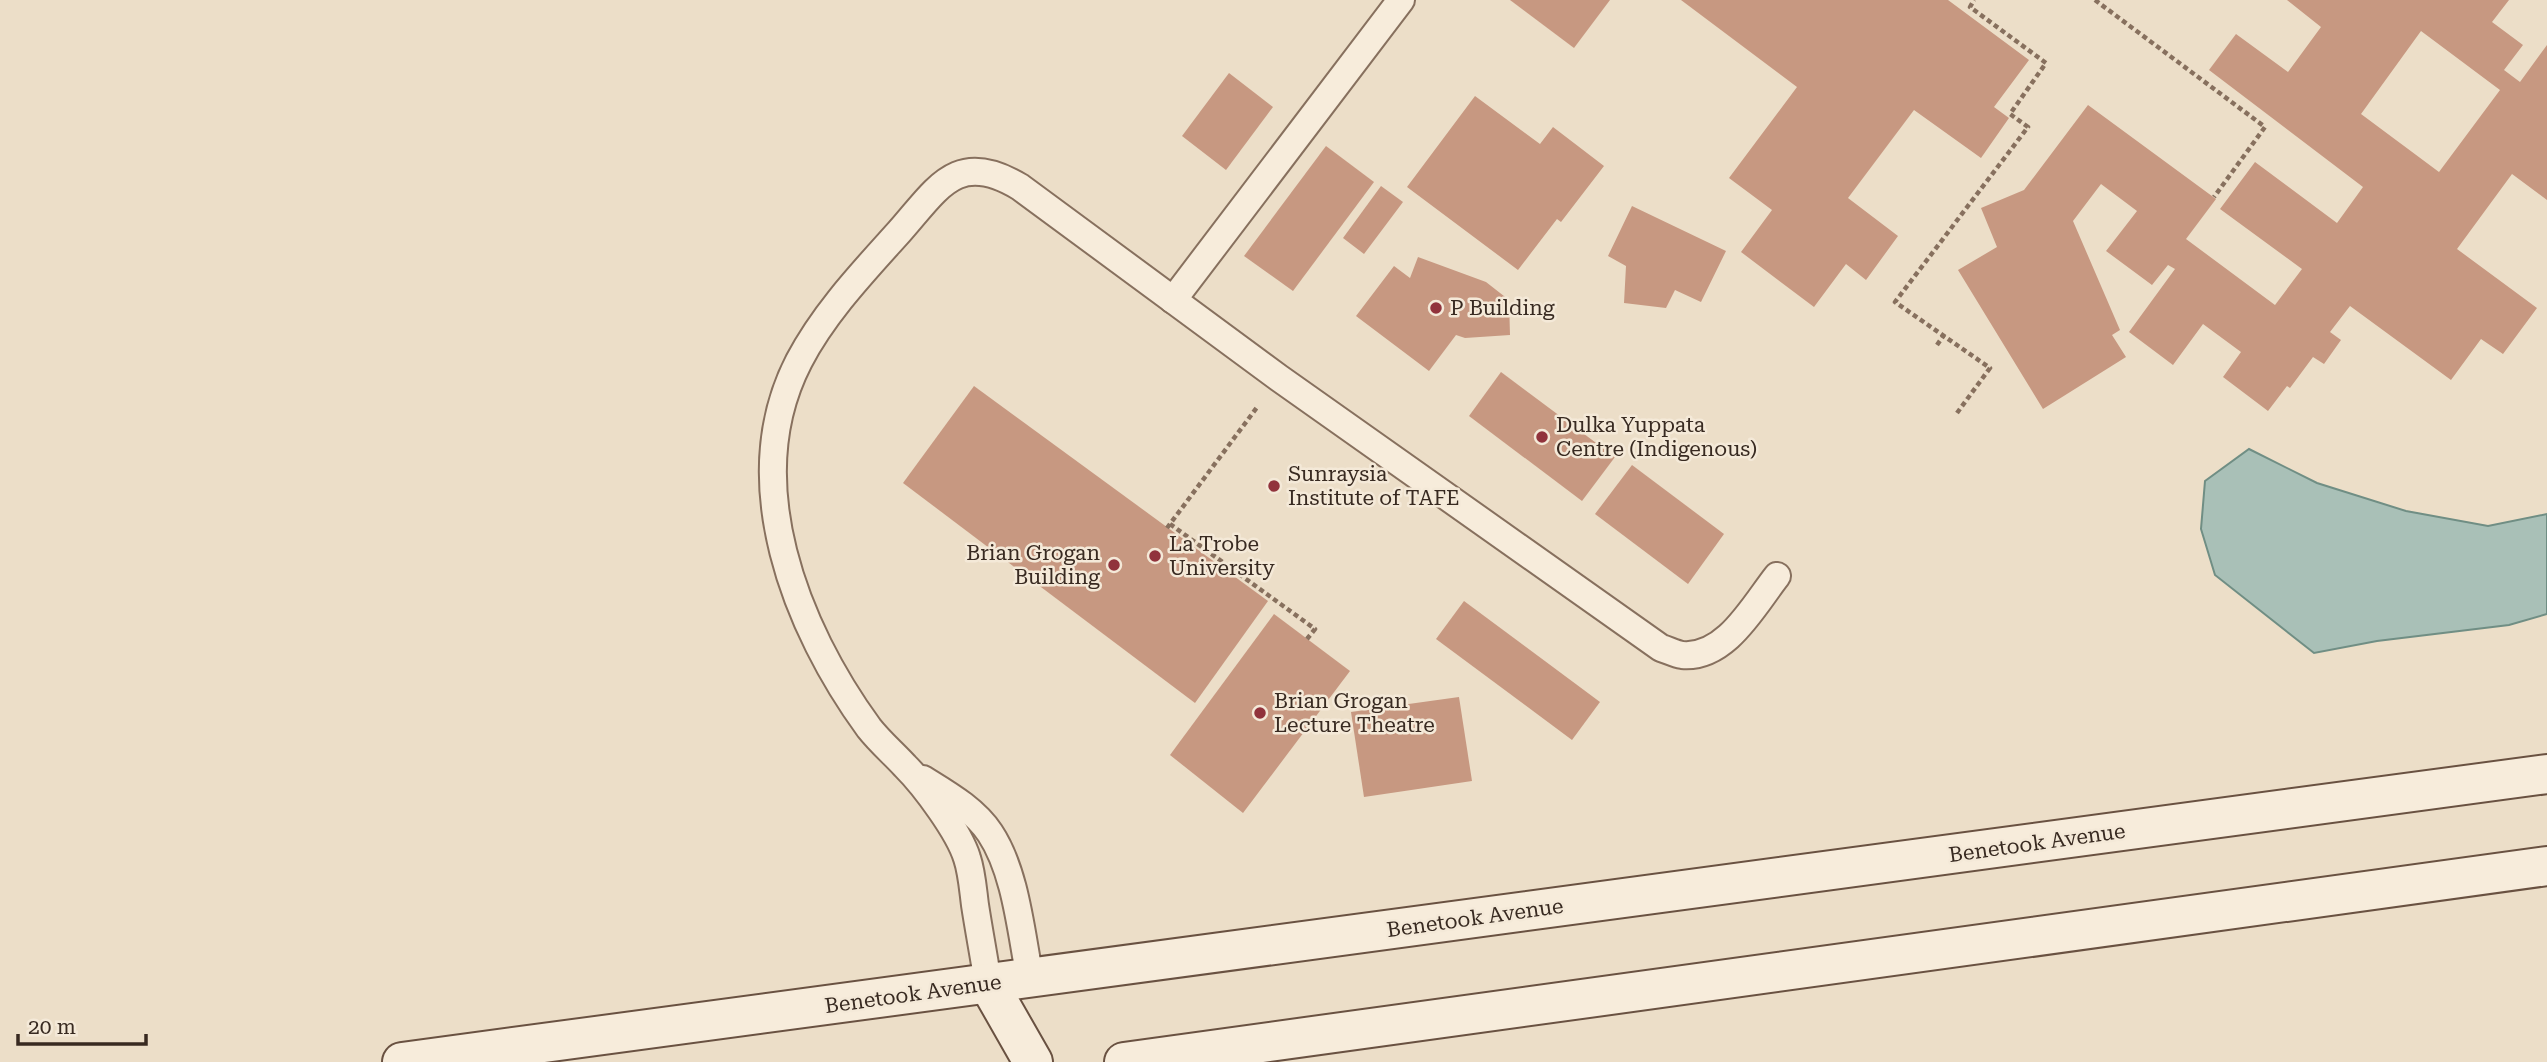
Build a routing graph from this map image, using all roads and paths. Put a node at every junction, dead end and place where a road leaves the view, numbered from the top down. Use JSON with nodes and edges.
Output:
{"nodes":[{"id":1,"x":1401,"y":0,"type":"edge"},
{"id":2,"x":1975,"y":0,"type":"edge"},
{"id":3,"x":2095,"y":0,"type":"edge"},
{"id":4,"x":2214,"y":198,"type":"dead end"},
{"id":5,"x":1173,"y":300,"type":"junction"},
{"id":6,"x":1944,"y":335,"type":"junction"},
{"id":7,"x":1937,"y":345,"type":"dead end"},
{"id":8,"x":1279,"y":378,"type":"junction"},
{"id":9,"x":1957,"y":414,"type":"dead end"},
{"id":10,"x":1777,"y":576,"type":"dead end"},
{"id":11,"x":1307,"y":639,"type":"dead end"},
{"id":12,"x":907,"y":768,"type":"junction"},
{"id":13,"x":2547,"y":774,"type":"edge"},
{"id":14,"x":2547,"y":866,"type":"edge"},
{"id":15,"x":1030,"y":978,"type":"junction"},
{"id":16,"x":988,"y":983,"type":"junction"},
{"id":17,"x":402,"y":1062,"type":"edge"},
{"id":18,"x":1032,"y":1062,"type":"edge"},
{"id":19,"x":1038,"y":1062,"type":"edge"},
{"id":20,"x":1124,"y":1062,"type":"edge"}],
"edges":[{"from":1,"to":5,"type":"lane"},
{"from":2,"to":6,"type":"path"},
{"from":3,"to":4,"type":"path"},
{"from":5,"to":8,"type":"lane"},
{"from":5,"to":12,"type":"lane"},
{"from":6,"to":7,"type":"path"},
{"from":6,"to":9,"type":"path"},
{"from":8,"to":10,"type":"lane"},
{"from":8,"to":11,"type":"path"},
{"from":12,"to":15,"type":"lane"},
{"from":12,"to":16,"type":"lane"},
{"from":13,"to":15,"type":"main road","name":"Benetook Avenue"},
{"from":14,"to":20,"type":"main road"},
{"from":15,"to":16,"type":"main road","name":"Benetook Avenue"},
{"from":15,"to":19,"type":"main road"},
{"from":16,"to":17,"type":"main road","name":"Benetook Avenue"},
{"from":16,"to":18,"type":"main road"}]}
